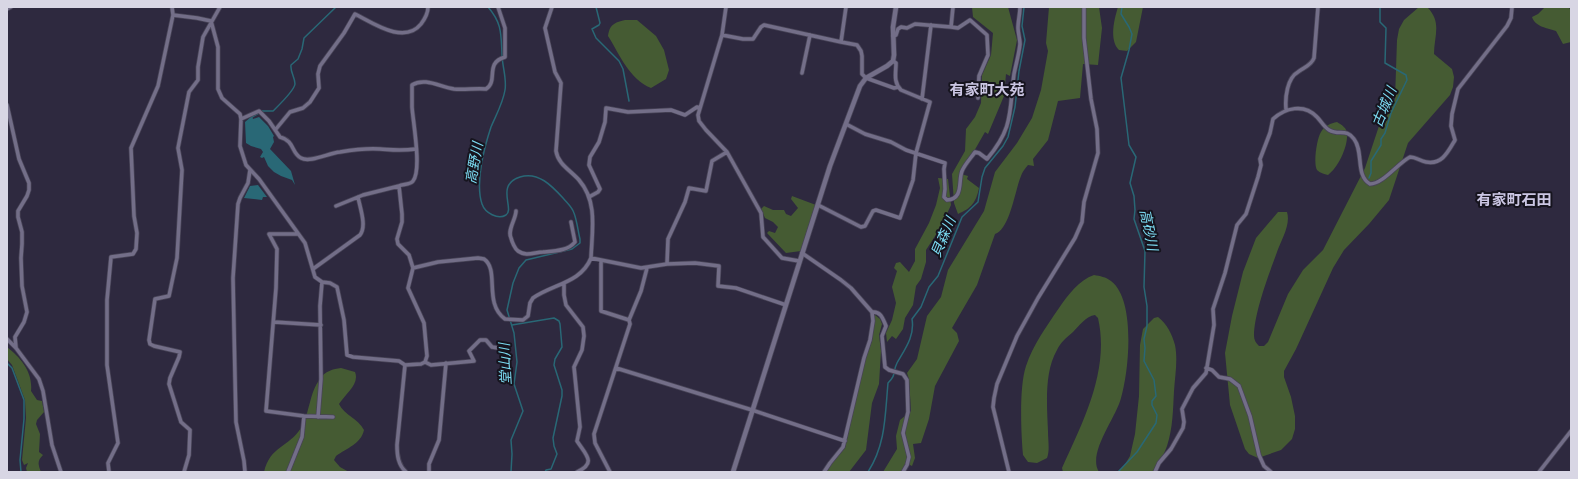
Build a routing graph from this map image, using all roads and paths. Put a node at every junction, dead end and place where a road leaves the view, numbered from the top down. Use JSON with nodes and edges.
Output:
{"nodes":[{"id":1,"x":11,"y":7,"type":"edge"},
{"id":2,"x":172,"y":7,"type":"edge"},
{"id":3,"x":220,"y":7,"type":"edge"},
{"id":4,"x":428,"y":7,"type":"edge"},
{"id":5,"x":498,"y":7,"type":"edge"},
{"id":6,"x":552,"y":7,"type":"edge"},
{"id":7,"x":726,"y":7,"type":"edge"},
{"id":8,"x":846,"y":7,"type":"edge"},
{"id":9,"x":896,"y":7,"type":"edge"},
{"id":10,"x":953,"y":7,"type":"edge"},
{"id":11,"x":1020,"y":7,"type":"edge"},
{"id":12,"x":1084,"y":7,"type":"edge"},
{"id":13,"x":1318,"y":7,"type":"edge"},
{"id":14,"x":1512,"y":7,"type":"edge"},
{"id":15,"x":7,"y":9,"type":"edge"},
{"id":16,"x":173,"y":16,"type":"junction"},
{"id":17,"x":211,"y":21,"type":"junction"},
{"id":18,"x":931,"y":25,"type":"junction"},
{"id":19,"x":951,"y":27,"type":"junction"},
{"id":20,"x":722,"y":35,"type":"junction"},
{"id":21,"x":810,"y":35,"type":"junction"},
{"id":22,"x":893,"y":36,"type":"junction"},
{"id":23,"x":841,"y":42,"type":"junction"},
{"id":24,"x":893,"y":60,"type":"junction"},
{"id":25,"x":802,"y":73,"type":"dead end"},
{"id":26,"x":866,"y":78,"type":"junction"},
{"id":27,"x":898,"y":87,"type":"junction"},
{"id":28,"x":978,"y":98,"type":"dead end"},
{"id":29,"x":922,"y":99,"type":"junction"},
{"id":30,"x":7,"y":106,"type":"edge"},
{"id":31,"x":700,"y":108,"type":"junction"},
{"id":32,"x":1286,"y":109,"type":"junction"},
{"id":33,"x":241,"y":119,"type":"junction"},
{"id":34,"x":846,"y":124,"type":"junction"},
{"id":35,"x":276,"y":129,"type":"junction"},
{"id":36,"x":416,"y":149,"type":"junction"},
{"id":37,"x":727,"y":152,"type":"junction"},
{"id":38,"x":916,"y":154,"type":"junction"},
{"id":39,"x":250,"y":170,"type":"junction"},
{"id":40,"x":400,"y":186,"type":"junction"},
{"id":41,"x":358,"y":197,"type":"junction"},
{"id":42,"x":589,"y":197,"type":"junction"},
{"id":43,"x":818,"y":205,"type":"junction"},
{"id":44,"x":336,"y":206,"type":"dead end"},
{"id":45,"x":516,"y":211,"type":"dead end"},
{"id":46,"x":572,"y":222,"type":"dead end"},
{"id":47,"x":298,"y":234,"type":"junction"},
{"id":48,"x":802,"y":253,"type":"junction"},
{"id":49,"x":591,"y":258,"type":"junction"},
{"id":50,"x":601,"y":260,"type":"junction"},
{"id":51,"x":799,"y":261,"type":"junction"},
{"id":52,"x":667,"y":264,"type":"junction"},
{"id":53,"x":413,"y":268,"type":"junction"},
{"id":54,"x":647,"y":268,"type":"junction"},
{"id":55,"x":313,"y":269,"type":"junction"},
{"id":56,"x":322,"y":282,"type":"junction"},
{"id":57,"x":564,"y":284,"type":"junction"},
{"id":58,"x":786,"y":304,"type":"junction"},
{"id":59,"x":872,"y":312,"type":"junction"},
{"id":60,"x":629,"y":320,"type":"junction"},
{"id":61,"x":274,"y":322,"type":"junction"},
{"id":62,"x":321,"y":325,"type":"junction"},
{"id":63,"x":7,"y":339,"type":"edge"},
{"id":64,"x":16,"y":348,"type":"junction"},
{"id":65,"x":498,"y":348,"type":"dead end"},
{"id":66,"x":425,"y":362,"type":"junction"},
{"id":67,"x":446,"y":363,"type":"junction"},
{"id":68,"x":405,"y":365,"type":"junction"},
{"id":69,"x":616,"y":368,"type":"junction"},
{"id":70,"x":1206,"y":368,"type":"junction"},
{"id":71,"x":752,"y":410,"type":"junction"},
{"id":72,"x":304,"y":416,"type":"junction"},
{"id":73,"x":318,"y":417,"type":"junction"},
{"id":74,"x":333,"y":417,"type":"dead end"},
{"id":75,"x":1571,"y":431,"type":"edge"},
{"id":76,"x":845,"y":441,"type":"junction"},
{"id":77,"x":61,"y":472,"type":"edge"},
{"id":78,"x":109,"y":472,"type":"edge"},
{"id":79,"x":184,"y":472,"type":"edge"},
{"id":80,"x":245,"y":472,"type":"edge"},
{"id":81,"x":288,"y":472,"type":"edge"},
{"id":82,"x":406,"y":472,"type":"edge"},
{"id":83,"x":429,"y":472,"type":"edge"},
{"id":84,"x":578,"y":472,"type":"edge"},
{"id":85,"x":610,"y":472,"type":"edge"},
{"id":86,"x":733,"y":472,"type":"edge"},
{"id":87,"x":824,"y":472,"type":"edge"},
{"id":88,"x":903,"y":472,"type":"edge"},
{"id":89,"x":1009,"y":472,"type":"edge"},
{"id":90,"x":1155,"y":472,"type":"edge"},
{"id":91,"x":1271,"y":472,"type":"edge"},
{"id":92,"x":1539,"y":472,"type":"edge"}],
"edges":[{"from":1,"to":15,"type":"street"},
{"from":2,"to":16,"type":"street"},
{"from":3,"to":17,"type":"street"},
{"from":4,"to":35,"type":"street"},
{"from":5,"to":36,"type":"street"},
{"from":6,"to":42,"type":"street"},
{"from":7,"to":20,"type":"street"},
{"from":8,"to":23,"type":"street"},
{"from":9,"to":22,"type":"street"},
{"from":10,"to":19,"type":"street"},
{"from":11,"to":38,"type":"street"},
{"from":12,"to":89,"type":"street"},
{"from":13,"to":32,"type":"street"},
{"from":14,"to":32,"type":"street"},
{"from":16,"to":17,"type":"street"},
{"from":16,"to":78,"type":"street"},
{"from":17,"to":33,"type":"street"},
{"from":17,"to":79,"type":"street"},
{"from":18,"to":19,"type":"street"},
{"from":18,"to":22,"type":"street"},
{"from":18,"to":29,"type":"street"},
{"from":19,"to":28,"type":"street"},
{"from":20,"to":21,"type":"street"},
{"from":20,"to":31,"type":"street"},
{"from":21,"to":23,"type":"street"},
{"from":21,"to":25,"type":"street"},
{"from":22,"to":24,"type":"street"},
{"from":23,"to":26,"type":"street"},
{"from":24,"to":26,"type":"street"},
{"from":24,"to":27,"type":"street"},
{"from":26,"to":27,"type":"street"},
{"from":26,"to":34,"type":"street"},
{"from":27,"to":29,"type":"street"},
{"from":29,"to":38,"type":"street"},
{"from":30,"to":64,"type":"street"},
{"from":31,"to":37,"type":"street"},
{"from":31,"to":42,"type":"street"},
{"from":32,"to":70,"type":"street"},
{"from":33,"to":35,"type":"street"},
{"from":33,"to":39,"type":"street"},
{"from":34,"to":38,"type":"street"},
{"from":34,"to":43,"type":"street"},
{"from":35,"to":36,"type":"street"},
{"from":36,"to":40,"type":"street"},
{"from":37,"to":51,"type":"street"},
{"from":37,"to":52,"type":"street"},
{"from":38,"to":43,"type":"street"},
{"from":39,"to":47,"type":"street"},
{"from":39,"to":80,"type":"street"},
{"from":40,"to":41,"type":"street"},
{"from":40,"to":53,"type":"street"},
{"from":41,"to":44,"type":"street"},
{"from":41,"to":55,"type":"street"},
{"from":42,"to":49,"type":"street"},
{"from":43,"to":48,"type":"street"},
{"from":45,"to":46,"type":"street"},
{"from":47,"to":55,"type":"street"},
{"from":47,"to":61,"type":"street"},
{"from":48,"to":51,"type":"street"},
{"from":48,"to":59,"type":"street"},
{"from":49,"to":50,"type":"street"},
{"from":49,"to":57,"type":"street"},
{"from":50,"to":54,"type":"street"},
{"from":50,"to":60,"type":"street"},
{"from":51,"to":58,"type":"street"},
{"from":52,"to":54,"type":"street"},
{"from":52,"to":58,"type":"street"},
{"from":53,"to":57,"type":"street"},
{"from":53,"to":66,"type":"street"},
{"from":54,"to":60,"type":"street"},
{"from":55,"to":56,"type":"street"},
{"from":56,"to":62,"type":"street"},
{"from":56,"to":68,"type":"street"},
{"from":57,"to":84,"type":"street"},
{"from":58,"to":71,"type":"street"},
{"from":59,"to":76,"type":"street"},
{"from":59,"to":88,"type":"street"},
{"from":60,"to":69,"type":"street"},
{"from":61,"to":62,"type":"street"},
{"from":61,"to":72,"type":"street"},
{"from":62,"to":73,"type":"street"},
{"from":63,"to":64,"type":"street"},
{"from":64,"to":77,"type":"street"},
{"from":65,"to":67,"type":"street"},
{"from":66,"to":67,"type":"street"},
{"from":66,"to":68,"type":"street"},
{"from":67,"to":83,"type":"street"},
{"from":68,"to":82,"type":"street"},
{"from":69,"to":71,"type":"street"},
{"from":69,"to":85,"type":"street"},
{"from":70,"to":90,"type":"street"},
{"from":70,"to":91,"type":"street"},
{"from":71,"to":76,"type":"street"},
{"from":71,"to":86,"type":"street"},
{"from":72,"to":73,"type":"street"},
{"from":72,"to":81,"type":"street"},
{"from":73,"to":74,"type":"street"},
{"from":75,"to":92,"type":"street"},
{"from":76,"to":87,"type":"street"}]}
